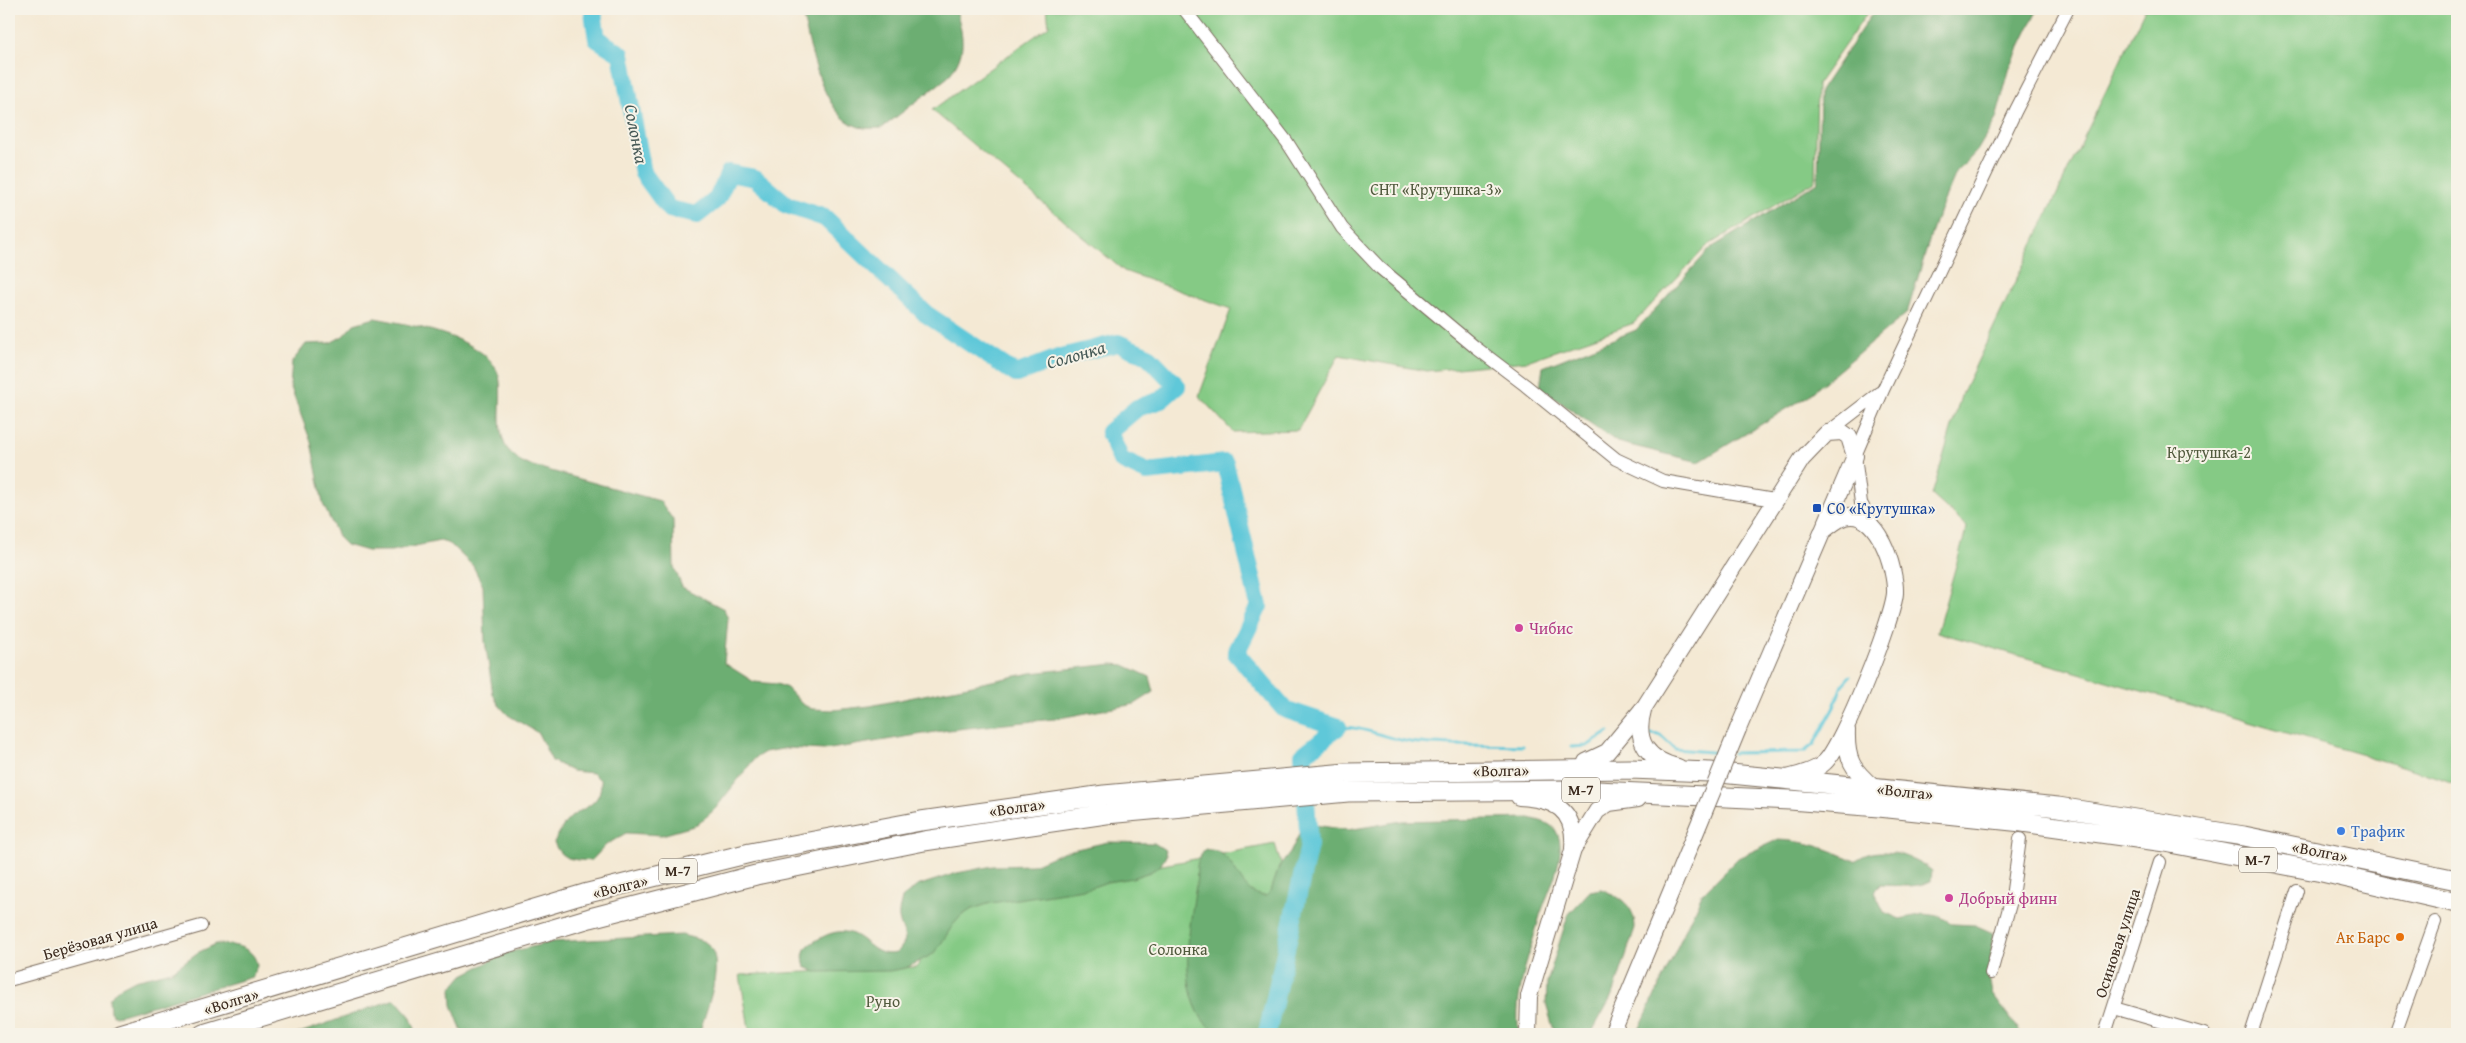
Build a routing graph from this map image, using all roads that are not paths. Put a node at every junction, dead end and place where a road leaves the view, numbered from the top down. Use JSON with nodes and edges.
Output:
{"nodes":[{"id":1,"x":1184,"y":9,"type":"edge"},
{"id":2,"x":2068,"y":9,"type":"edge"},
{"id":3,"x":1883,"y":390,"type":"junction"},
{"id":4,"x":1827,"y":433,"type":"junction"},
{"id":5,"x":1854,"y":456,"type":"junction"},
{"id":6,"x":1774,"y":500,"type":"junction"},
{"id":7,"x":1874,"y":527,"type":"junction"},
{"id":8,"x":1822,"y":532,"type":"junction"},
{"id":9,"x":1644,"y":706,"type":"junction"},
{"id":10,"x":1847,"y":728,"type":"junction"},
{"id":11,"x":1586,"y":762,"type":"junction"},
{"id":12,"x":1677,"y":768,"type":"junction"},
{"id":13,"x":1534,"y":769,"type":"junction"},
{"id":14,"x":1782,"y":779,"type":"junction"},
{"id":15,"x":1874,"y":788,"type":"junction"},
{"id":16,"x":1480,"y":792,"type":"junction"},
{"id":17,"x":1682,"y":794,"type":"junction"},
{"id":18,"x":2020,"y":839,"type":"dead end"},
{"id":19,"x":1573,"y":850,"type":"junction"},
{"id":20,"x":2160,"y":862,"type":"dead end"},
{"id":21,"x":2457,"y":880,"type":"edge"},
{"id":22,"x":2297,"y":891,"type":"dead end"},
{"id":23,"x":2457,"y":903,"type":"edge"},
{"id":24,"x":2435,"y":922,"type":"dead end"},
{"id":25,"x":201,"y":926,"type":"dead end"},
{"id":26,"x":1991,"y":973,"type":"dead end"},
{"id":27,"x":9,"y":980,"type":"edge"},
{"id":28,"x":2114,"y":1008,"type":"junction"},
{"id":29,"x":119,"y":1034,"type":"edge"},
{"id":30,"x":203,"y":1034,"type":"edge"},
{"id":31,"x":1528,"y":1034,"type":"edge"},
{"id":32,"x":1612,"y":1034,"type":"edge"},
{"id":33,"x":2105,"y":1034,"type":"edge"},
{"id":34,"x":2204,"y":1034,"type":"edge"},
{"id":35,"x":2251,"y":1034,"type":"edge"},
{"id":36,"x":2395,"y":1034,"type":"edge"}],
"edges":[{"from":1,"to":6,"type":"street"},
{"from":2,"to":3,"type":"street"},
{"from":3,"to":4,"type":"street"},
{"from":3,"to":5,"type":"street"},
{"from":4,"to":5,"type":"main road"},
{"from":4,"to":6,"type":"main road"},
{"from":5,"to":7,"type":"street"},
{"from":5,"to":8,"type":"main road"},
{"from":6,"to":9,"type":"main road"},
{"from":7,"to":8,"type":"main road"},
{"from":7,"to":10,"type":"main road"},
{"from":8,"to":32,"type":"main road","bridge":true},
{"from":9,"to":11,"type":"main road"},
{"from":9,"to":12,"type":"main road"},
{"from":10,"to":14,"type":"main road"},
{"from":10,"to":15,"type":"main road"},
{"from":11,"to":12,"type":"main road"},
{"from":11,"to":13,"type":"main road"},
{"from":12,"to":13,"type":"highway","name":"«Волга»","number":"М-7"},
{"from":12,"to":14,"type":"highway","name":"«Волга»","number":"М-7"},
{"from":13,"to":29,"type":"highway","name":"«Волга»","number":"М-7"},
{"from":14,"to":15,"type":"highway","name":"«Волга»","number":"М-7"},
{"from":15,"to":21,"type":"highway","name":"«Волга»","number":"М-7"},
{"from":16,"to":17,"type":"highway","name":"«Волга»","number":"М-7"},
{"from":16,"to":19,"type":"main road"},
{"from":16,"to":30,"type":"highway","name":"«Волга»","number":"М-7"},
{"from":17,"to":19,"type":"main road"},
{"from":17,"to":23,"type":"highway","name":"«Волга»","number":"М-7"},
{"from":18,"to":26,"type":"street"},
{"from":19,"to":31,"type":"main road"},
{"from":20,"to":28,"type":"street","name":"Осиновая улица"},
{"from":22,"to":35,"type":"street"},
{"from":24,"to":36,"type":"street"},
{"from":25,"to":27,"type":"street","name":"Берёзовая улица"},
{"from":28,"to":33,"type":"street","name":"Осиновая улица"},
{"from":28,"to":34,"type":"street"}]}
